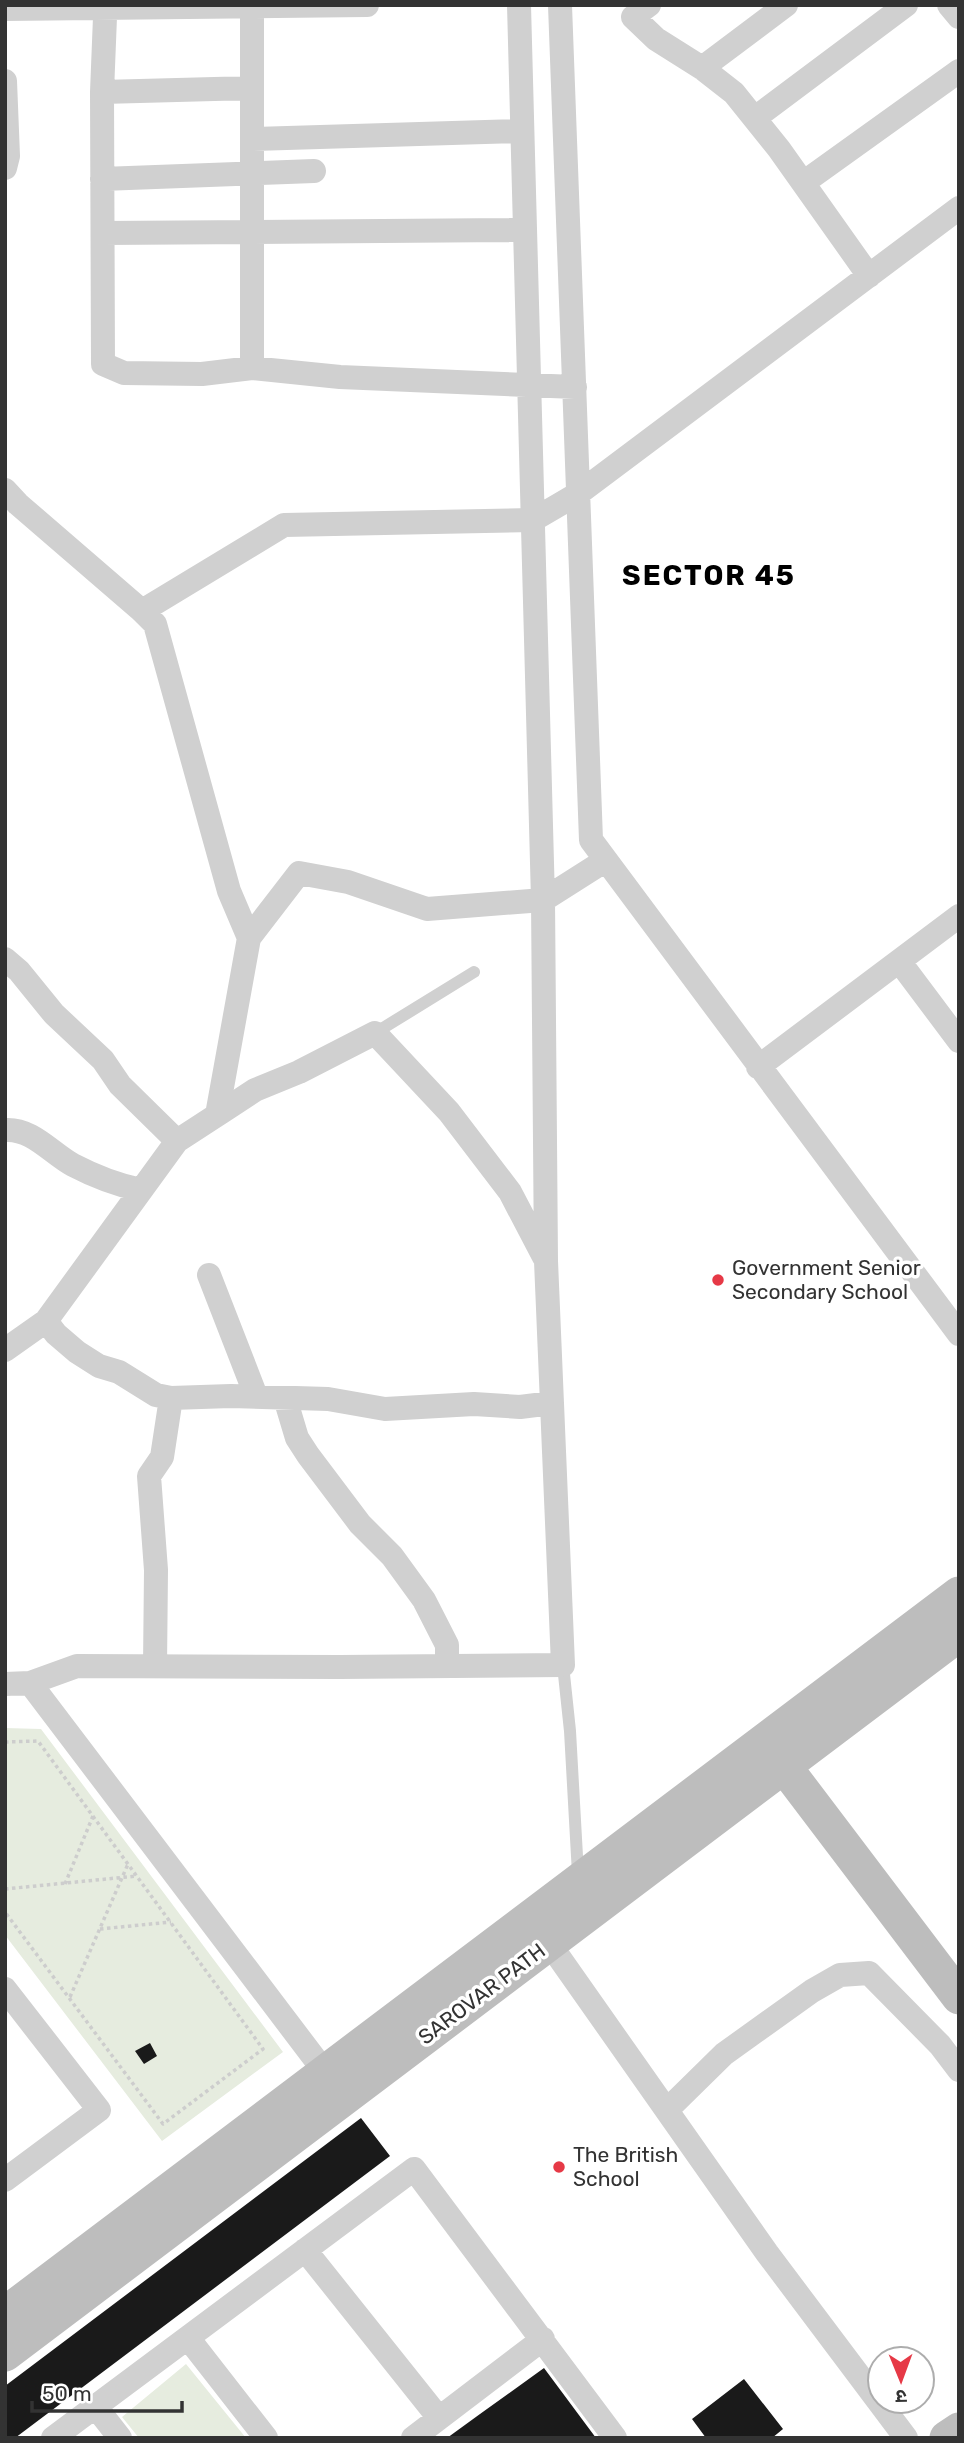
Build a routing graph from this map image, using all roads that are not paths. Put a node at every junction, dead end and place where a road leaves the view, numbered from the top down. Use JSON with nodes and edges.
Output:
{"nodes":[{"id":1,"x":367,"y":5,"type":"edge"},
{"id":2,"x":519,"y":5,"type":"edge"},
{"id":3,"x":560,"y":5,"type":"edge"},
{"id":4,"x":649,"y":5,"type":"edge"},
{"id":5,"x":786,"y":5,"type":"edge"},
{"id":6,"x":906,"y":5,"type":"edge"},
{"id":7,"x":950,"y":5,"type":"edge"},
{"id":8,"x":252,"y":6,"type":"edge"},
{"id":9,"x":101,"y":7,"type":"edge"},
{"id":10,"x":5,"y":9,"type":"edge"},
{"id":11,"x":959,"y":17,"type":"edge"},
{"id":12,"x":702,"y":68,"type":"junction"},
{"id":13,"x":959,"y":71,"type":"edge"},
{"id":14,"x":5,"y":81,"type":"edge"},
{"id":15,"x":252,"y":88,"type":"junction"},
{"id":16,"x":102,"y":92,"type":"junction"},
{"id":17,"x":755,"y":118,"type":"junction"},
{"id":18,"x":522,"y":131,"type":"junction"},
{"id":19,"x":252,"y":139,"type":"junction"},
{"id":20,"x":5,"y":169,"type":"edge"},
{"id":21,"x":314,"y":172,"type":"dead end"},
{"id":22,"x":252,"y":173,"type":"junction"},
{"id":23,"x":102,"y":179,"type":"junction"},
{"id":24,"x":803,"y":183,"type":"junction"},
{"id":25,"x":959,"y":208,"type":"edge"},
{"id":26,"x":525,"y":230,"type":"junction"},
{"id":27,"x":252,"y":232,"type":"junction"},
{"id":28,"x":103,"y":233,"type":"junction"},
{"id":29,"x":869,"y":276,"type":"junction"},
{"id":30,"x":253,"y":369,"type":"junction"},
{"id":31,"x":529,"y":386,"type":"junction"},
{"id":32,"x":575,"y":387,"type":"junction"},
{"id":33,"x":5,"y":490,"type":"edge"},
{"id":34,"x":579,"y":493,"type":"junction"},
{"id":35,"x":533,"y":520,"type":"junction"},
{"id":36,"x":142,"y":611,"type":"junction"},
{"id":37,"x":606,"y":860,"type":"junction"},
{"id":38,"x":544,"y":900,"type":"junction"},
{"id":39,"x":959,"y":916,"type":"edge"},
{"id":40,"x":249,"y":938,"type":"junction"},
{"id":41,"x":5,"y":959,"type":"edge"},
{"id":42,"x":899,"y":961,"type":"junction"},
{"id":43,"x":474,"y":972,"type":"dead end"},
{"id":44,"x":375,"y":1033,"type":"junction"},
{"id":45,"x":959,"y":1041,"type":"edge"},
{"id":46,"x":758,"y":1067,"type":"junction"},
{"id":47,"x":217,"y":1115,"type":"junction"},
{"id":48,"x":5,"y":1130,"type":"edge"},
{"id":49,"x":177,"y":1140,"type":"junction"},
{"id":50,"x":141,"y":1190,"type":"junction"},
{"id":51,"x":546,"y":1261,"type":"junction"},
{"id":52,"x":209,"y":1275,"type":"dead end"},
{"id":53,"x":46,"y":1321,"type":"junction"},
{"id":54,"x":959,"y":1334,"type":"edge"},
{"id":55,"x":5,"y":1350,"type":"edge"},
{"id":56,"x":256,"y":1396,"type":"junction"},
{"id":57,"x":172,"y":1398,"type":"junction"},
{"id":58,"x":285,"y":1398,"type":"junction"},
{"id":59,"x":552,"y":1403,"type":"junction"},
{"id":60,"x":959,"y":1594,"type":"edge"},
{"id":61,"x":959,"y":1634,"type":"edge"},
{"id":62,"x":564,"y":1665,"type":"junction"},
{"id":63,"x":155,"y":1666,"type":"junction"},
{"id":64,"x":447,"y":1666,"type":"junction"},
{"id":65,"x":17,"y":1684,"type":"edge"},
{"id":66,"x":774,"y":1753,"type":"junction"},
{"id":67,"x":579,"y":1881,"type":"junction"},
{"id":68,"x":549,"y":1943,"type":"junction"},
{"id":69,"x":5,"y":1989,"type":"edge"},
{"id":70,"x":959,"y":1997,"type":"edge"},
{"id":71,"x":959,"y":2070,"type":"edge"},
{"id":72,"x":335,"y":2085,"type":"junction"},
{"id":73,"x":667,"y":2109,"type":"junction"},
{"id":74,"x":5,"y":2180,"type":"edge"},
{"id":75,"x":304,"y":2250,"type":"junction"},
{"id":76,"x":5,"y":2314,"type":"edge"},
{"id":77,"x":188,"y":2338,"type":"junction"},
{"id":78,"x":543,"y":2339,"type":"junction"},
{"id":79,"x":5,"y":2354,"type":"edge"},
{"id":80,"x":95,"y":2406,"type":"junction"},
{"id":81,"x":439,"y":2418,"type":"junction"},
{"id":82,"x":959,"y":2430,"type":"edge"},
{"id":83,"x":53,"y":2438,"type":"edge"},
{"id":84,"x":120,"y":2438,"type":"edge"},
{"id":85,"x":266,"y":2438,"type":"edge"},
{"id":86,"x":412,"y":2438,"type":"edge"},
{"id":87,"x":615,"y":2438,"type":"edge"},
{"id":88,"x":906,"y":2438,"type":"edge"},
{"id":89,"x":947,"y":2438,"type":"edge"}],
"edges":[{"from":1,"to":8,"type":"street"},
{"from":2,"to":18,"type":"street"},
{"from":3,"to":32,"type":"street"},
{"from":4,"to":12,"type":"street"},
{"from":5,"to":12,"type":"street"},
{"from":6,"to":17,"type":"street"},
{"from":7,"to":11,"type":"street"},
{"from":8,"to":9,"type":"street"},
{"from":8,"to":15,"type":"street"},
{"from":9,"to":10,"type":"street"},
{"from":9,"to":16,"type":"street"},
{"from":12,"to":17,"type":"street"},
{"from":13,"to":24,"type":"street"},
{"from":14,"to":20,"type":"street"},
{"from":15,"to":16,"type":"street"},
{"from":15,"to":19,"type":"street"},
{"from":16,"to":23,"type":"street"},
{"from":17,"to":24,"type":"street"},
{"from":18,"to":19,"type":"street"},
{"from":18,"to":26,"type":"street"},
{"from":19,"to":22,"type":"street"},
{"from":21,"to":22,"type":"street"},
{"from":22,"to":23,"type":"street"},
{"from":22,"to":27,"type":"street"},
{"from":23,"to":28,"type":"street"},
{"from":24,"to":29,"type":"street"},
{"from":25,"to":29,"type":"street"},
{"from":26,"to":27,"type":"street"},
{"from":26,"to":31,"type":"street"},
{"from":27,"to":28,"type":"street"},
{"from":27,"to":30,"type":"street"},
{"from":28,"to":30,"type":"street"},
{"from":29,"to":34,"type":"street"},
{"from":30,"to":31,"type":"street"},
{"from":31,"to":32,"type":"street"},
{"from":31,"to":35,"type":"street"},
{"from":32,"to":34,"type":"street"},
{"from":33,"to":36,"type":"street"},
{"from":34,"to":35,"type":"street"},
{"from":34,"to":37,"type":"street"},
{"from":35,"to":36,"type":"street"},
{"from":35,"to":38,"type":"street"},
{"from":36,"to":40,"type":"street"},
{"from":37,"to":38,"type":"street"},
{"from":37,"to":46,"type":"street"},
{"from":38,"to":40,"type":"street"},
{"from":38,"to":51,"type":"street"},
{"from":39,"to":42,"type":"street"},
{"from":40,"to":47,"type":"street"},
{"from":41,"to":49,"type":"street"},
{"from":42,"to":45,"type":"street"},
{"from":42,"to":46,"type":"street"},
{"from":43,"to":44,"type":"lane"},
{"from":44,"to":47,"type":"street"},
{"from":44,"to":51,"type":"street"},
{"from":46,"to":54,"type":"street"},
{"from":47,"to":49,"type":"street"},
{"from":48,"to":50,"type":"street"},
{"from":49,"to":50,"type":"street"},
{"from":50,"to":53,"type":"street"},
{"from":51,"to":59,"type":"street"},
{"from":52,"to":56,"type":"street"},
{"from":53,"to":55,"type":"street"},
{"from":53,"to":57,"type":"street"},
{"from":56,"to":57,"type":"street"},
{"from":56,"to":58,"type":"street"},
{"from":57,"to":63,"type":"street"},
{"from":58,"to":59,"type":"street"},
{"from":58,"to":64,"type":"street"},
{"from":59,"to":62,"type":"street"},
{"from":60,"to":66,"type":"main road","name":"SAROVAR PATH"},
{"from":61,"to":66,"type":"main road","name":"SAROVAR PATH"},
{"from":62,"to":64,"type":"street"},
{"from":62,"to":67,"type":"lane"},
{"from":63,"to":64,"type":"street"},
{"from":63,"to":65,"type":"street"},
{"from":65,"to":72,"type":"street"},
{"from":66,"to":67,"type":"main road","name":"SAROVAR PATH"},
{"from":66,"to":68,"type":"main road","name":"SAROVAR PATH"},
{"from":66,"to":70,"type":"main road"},
{"from":67,"to":72,"type":"main road","name":"SAROVAR PATH"},
{"from":68,"to":72,"type":"main road","name":"SAROVAR PATH"},
{"from":68,"to":73,"type":"street"},
{"from":69,"to":74,"type":"street"},
{"from":71,"to":73,"type":"street"},
{"from":72,"to":76,"type":"main road","name":"SAROVAR PATH"},
{"from":72,"to":79,"type":"main road","name":"SAROVAR PATH"},
{"from":73,"to":88,"type":"street"},
{"from":75,"to":77,"type":"street"},
{"from":75,"to":78,"type":"street"},
{"from":75,"to":81,"type":"street"},
{"from":77,"to":80,"type":"street"},
{"from":77,"to":85,"type":"street"},
{"from":78,"to":81,"type":"street"},
{"from":78,"to":87,"type":"street"},
{"from":80,"to":83,"type":"street"},
{"from":80,"to":84,"type":"street"},
{"from":81,"to":86,"type":"street"},
{"from":82,"to":89,"type":"main road"}]}
